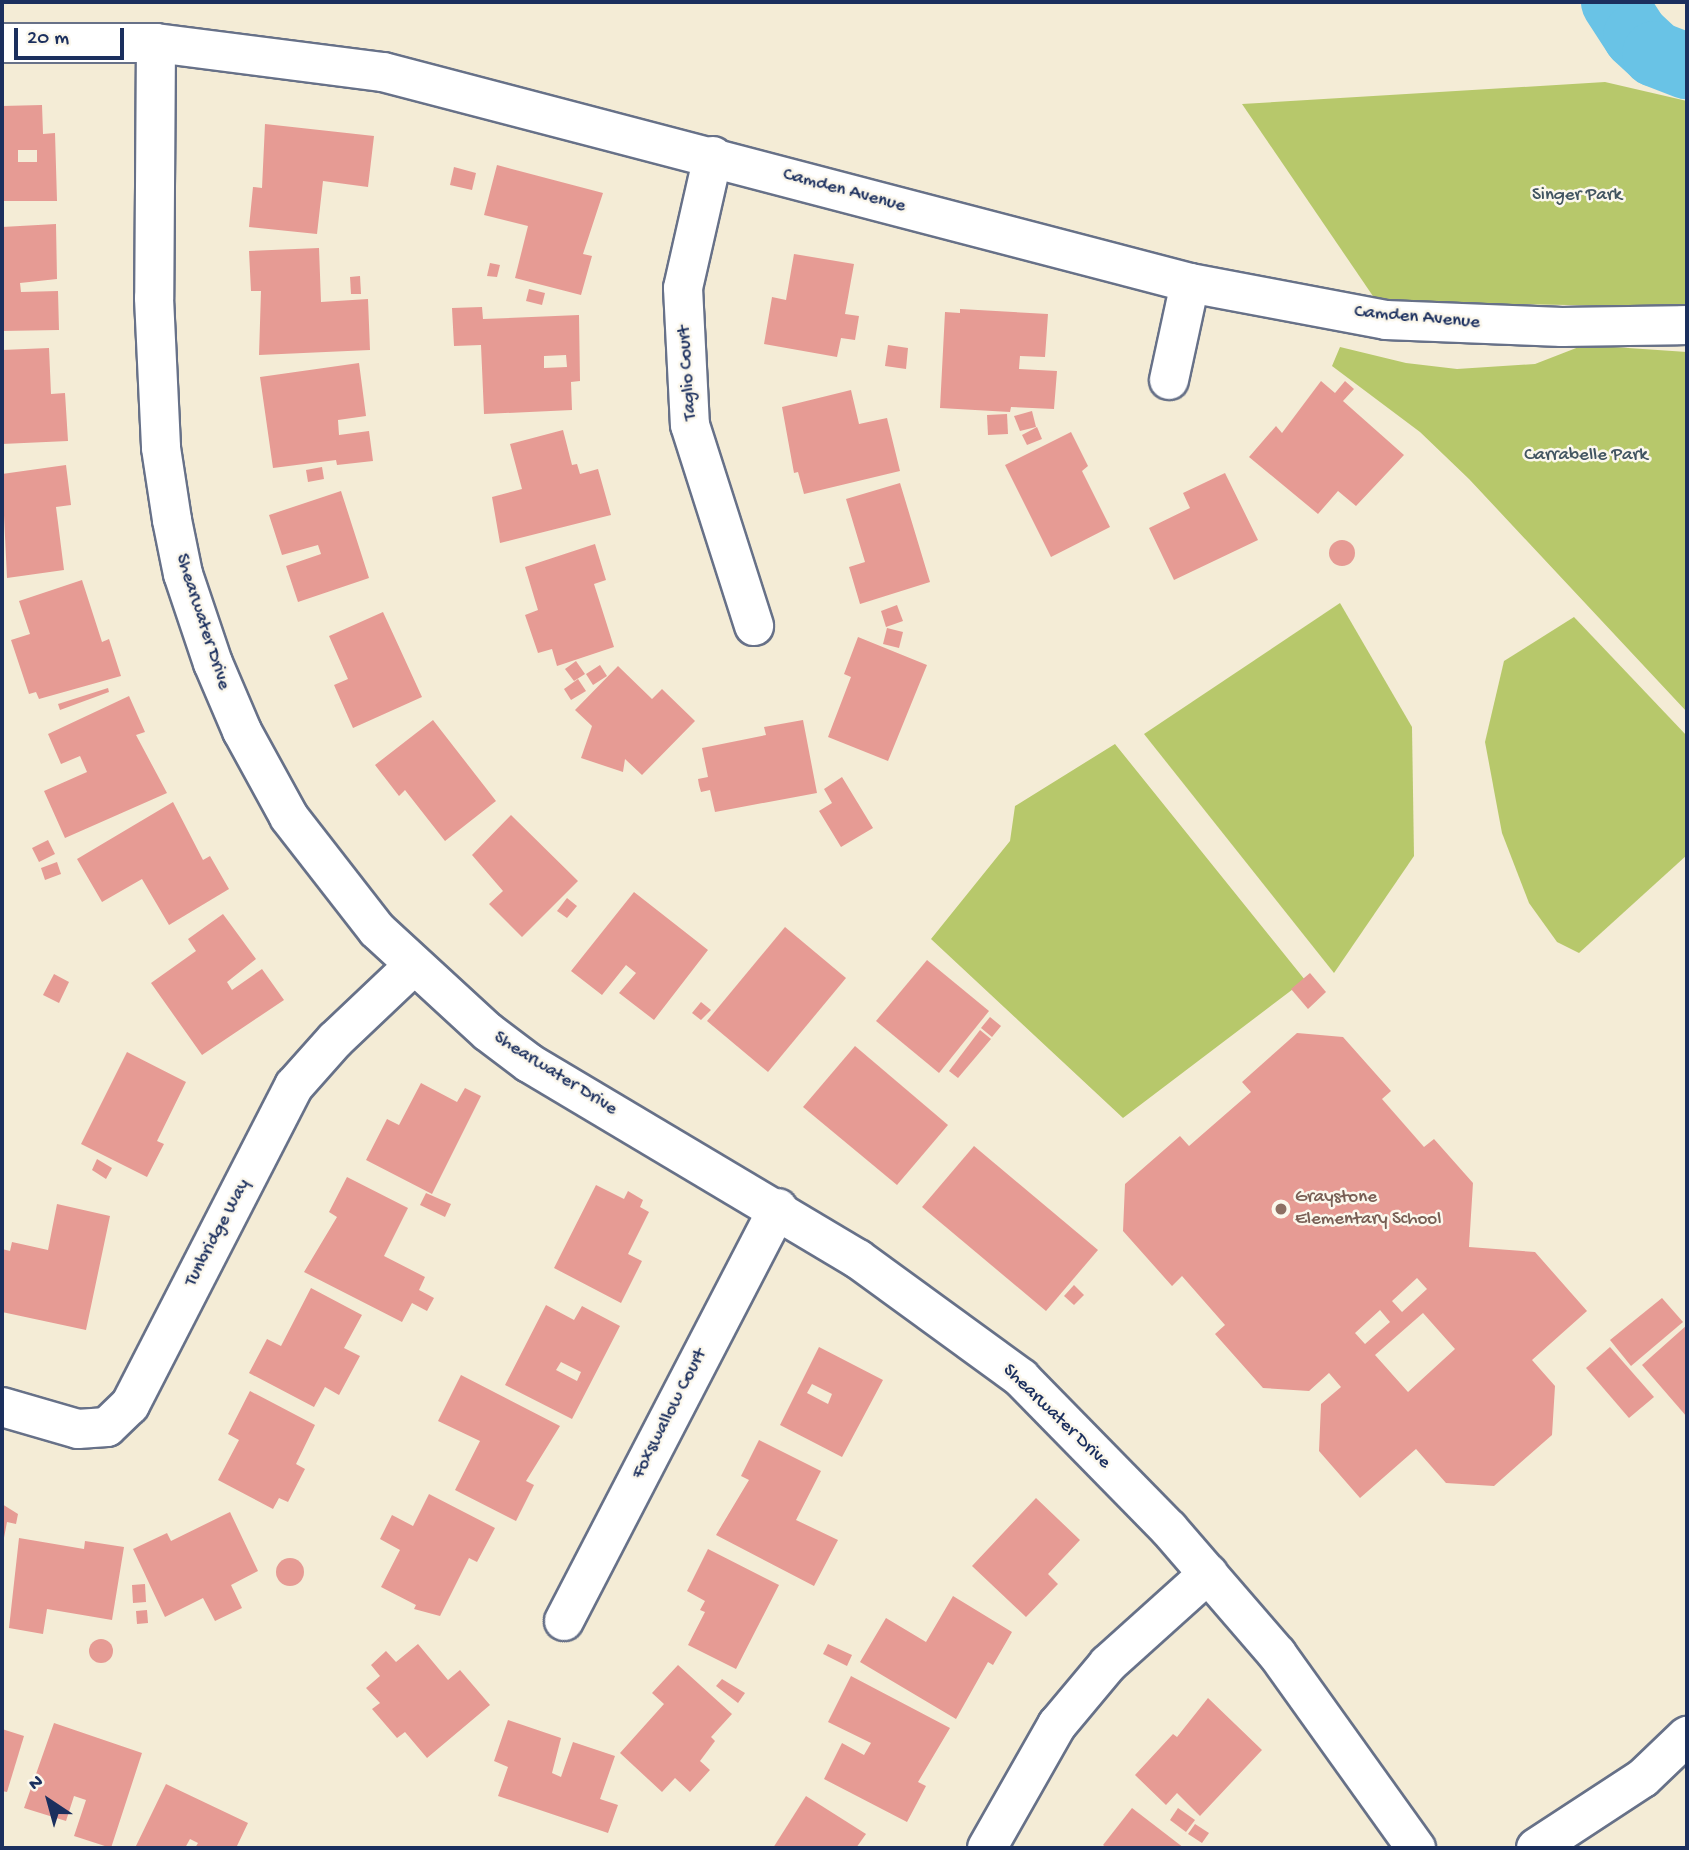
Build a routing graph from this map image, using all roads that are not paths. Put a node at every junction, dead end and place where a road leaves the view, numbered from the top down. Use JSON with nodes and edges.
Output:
{"nodes":[{"id":1,"x":2,"y":43,"type":"edge"},
{"id":2,"x":156,"y":43,"type":"junction"},
{"id":3,"x":713,"y":156,"type":"junction"},
{"id":4,"x":1190,"y":283,"type":"junction"},
{"id":5,"x":1687,"y":325,"type":"edge"},
{"id":6,"x":1169,"y":380,"type":"dead end"},
{"id":7,"x":754,"y":626,"type":"dead end"},
{"id":8,"x":413,"y":966,"type":"junction"},
{"id":9,"x":778,"y":1208,"type":"junction"},
{"id":10,"x":2,"y":1407,"type":"edge"},
{"id":11,"x":1208,"y":1574,"type":"junction"},
{"id":12,"x":564,"y":1621,"type":"dead end"},
{"id":13,"x":1687,"y":1736,"type":"edge"},
{"id":14,"x":987,"y":1848,"type":"edge"},
{"id":15,"x":1416,"y":1848,"type":"edge"},
{"id":16,"x":1536,"y":1848,"type":"edge"}],
"edges":[{"from":1,"to":2,"type":"street","name":"Camden Avenue"},
{"from":2,"to":3,"type":"street","name":"Camden Avenue"},
{"from":2,"to":8,"type":"street","name":"Shearwater Drive"},
{"from":3,"to":4,"type":"street","name":"Camden Avenue"},
{"from":3,"to":7,"type":"street","name":"Taglio Court"},
{"from":4,"to":5,"type":"street","name":"Camden Avenue"},
{"from":4,"to":6,"type":"street"},
{"from":8,"to":9,"type":"street","name":"Shearwater Drive"},
{"from":8,"to":10,"type":"street","name":"Tunbridge Way"},
{"from":9,"to":11,"type":"street","name":"Shearwater Drive"},
{"from":9,"to":12,"type":"street","name":"Foxswallow Court"},
{"from":11,"to":14,"type":"street"},
{"from":11,"to":15,"type":"street","name":"Shearwater Drive"},
{"from":13,"to":16,"type":"street"}]}
